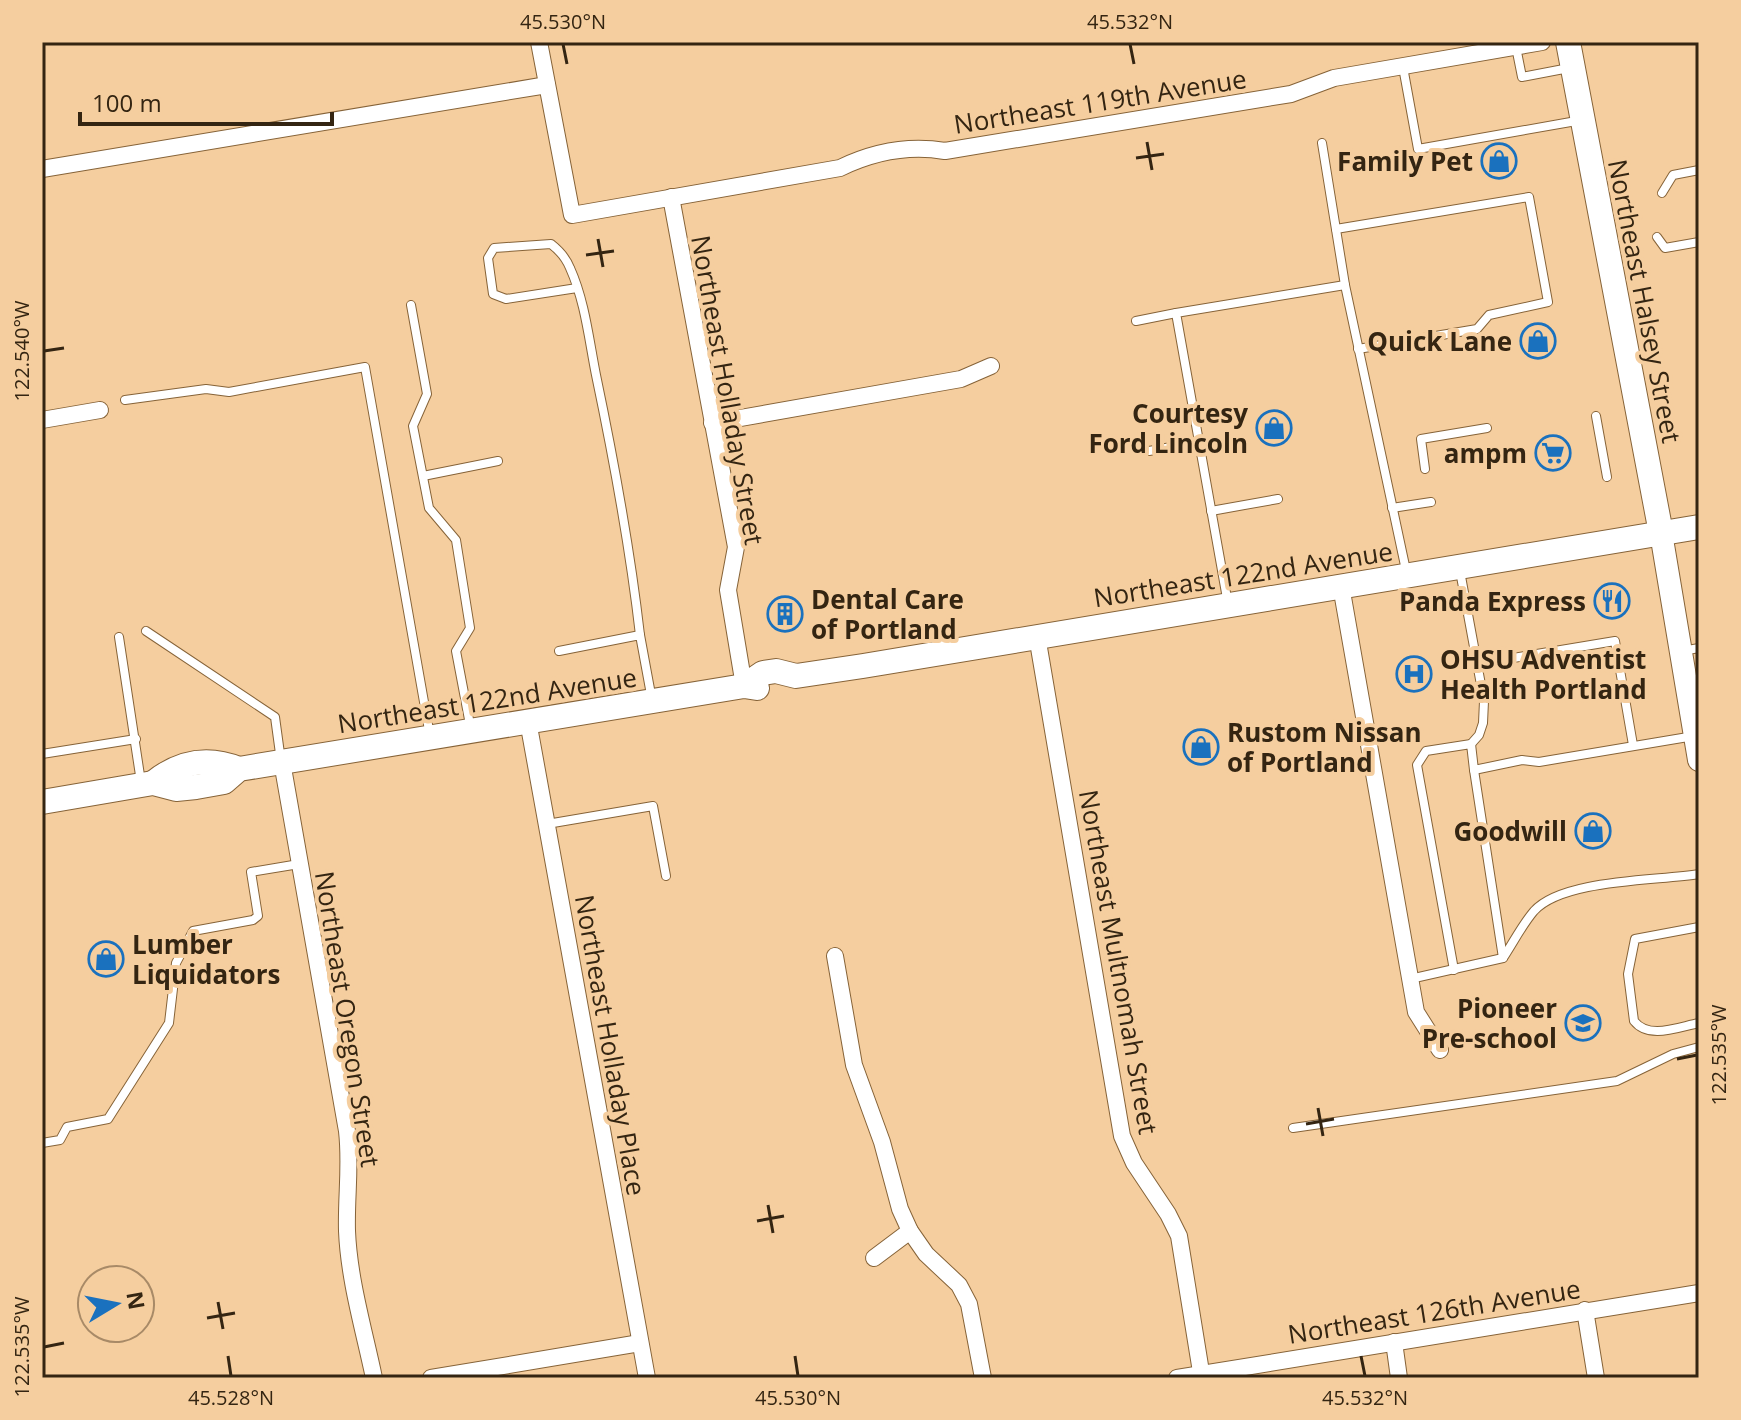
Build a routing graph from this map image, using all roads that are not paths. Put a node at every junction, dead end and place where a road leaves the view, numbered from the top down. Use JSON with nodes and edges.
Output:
{"nodes":[{"id":1,"x":539,"y":42,"type":"edge"},
{"id":2,"x":1542,"y":42,"type":"edge"},
{"id":3,"x":1568,"y":42,"type":"edge"},
{"id":4,"x":1516,"y":46,"type":"junction"},
{"id":5,"x":1403,"y":66,"type":"junction"},
{"id":6,"x":1573,"y":67,"type":"junction"},
{"id":7,"x":547,"y":85,"type":"junction"},
{"id":8,"x":1582,"y":120,"type":"junction"},
{"id":9,"x":1322,"y":143,"type":"dead end"},
{"id":10,"x":42,"y":169,"type":"edge"},
{"id":11,"x":1699,"y":170,"type":"edge"},
{"id":12,"x":1662,"y":193,"type":"dead end"},
{"id":13,"x":671,"y":197,"type":"junction"},
{"id":14,"x":1336,"y":229,"type":"junction"},
{"id":15,"x":1657,"y":237,"type":"dead end"},
{"id":16,"x":1699,"y":242,"type":"edge"},
{"id":17,"x":1345,"y":285,"type":"junction"},
{"id":18,"x":577,"y":288,"type":"junction"},
{"id":19,"x":411,"y":305,"type":"dead end"},
{"id":20,"x":1176,"y":313,"type":"junction"},
{"id":21,"x":1136,"y":321,"type":"dead end"},
{"id":22,"x":1358,"y":349,"type":"junction"},
{"id":23,"x":991,"y":366,"type":"dead end"},
{"id":24,"x":125,"y":400,"type":"dead end"},
{"id":25,"x":100,"y":410,"type":"dead end"},
{"id":26,"x":1596,"y":416,"type":"dead end"},
{"id":27,"x":42,"y":420,"type":"edge"},
{"id":28,"x":712,"y":423,"type":"junction"},
{"id":29,"x":1487,"y":428,"type":"dead end"},
{"id":30,"x":1199,"y":442,"type":"junction"},
{"id":31,"x":1149,"y":451,"type":"dead end"},
{"id":32,"x":498,"y":461,"type":"dead end"},
{"id":33,"x":1425,"y":469,"type":"dead end"},
{"id":34,"x":423,"y":476,"type":"junction"},
{"id":35,"x":1607,"y":477,"type":"dead end"},
{"id":36,"x":1278,"y":499,"type":"dead end"},
{"id":37,"x":1431,"y":502,"type":"dead end"},
{"id":38,"x":1392,"y":508,"type":"junction"},
{"id":39,"x":1211,"y":511,"type":"junction"},
{"id":40,"x":1699,"y":527,"type":"edge"},
{"id":41,"x":1661,"y":533,"type":"junction"},
{"id":42,"x":1460,"y":566,"type":"junction"},
{"id":43,"x":1407,"y":575,"type":"junction"},
{"id":44,"x":1341,"y":586,"type":"junction"},
{"id":45,"x":1228,"y":605,"type":"junction"},
{"id":46,"x":146,"y":631,"type":"dead end"},
{"id":47,"x":640,"y":635,"type":"junction"},
{"id":48,"x":1037,"y":636,"type":"junction"},
{"id":49,"x":119,"y":637,"type":"dead end"},
{"id":50,"x":1690,"y":650,"type":"edge"},
{"id":51,"x":559,"y":651,"type":"dead end"},
{"id":52,"x":1477,"y":664,"type":"junction"},
{"id":53,"x":744,"y":686,"type":"junction"},
{"id":54,"x":652,"y":701,"type":"junction"},
{"id":55,"x":528,"y":721,"type":"junction"},
{"id":56,"x":472,"y":730,"type":"junction"},
{"id":57,"x":1697,"y":735,"type":"edge"},
{"id":58,"x":431,"y":737,"type":"junction"},
{"id":59,"x":136,"y":739,"type":"junction"},
{"id":60,"x":1471,"y":744,"type":"junction"},
{"id":61,"x":1633,"y":745,"type":"junction"},
{"id":62,"x":42,"y":754,"type":"edge"},
{"id":63,"x":1699,"y":760,"type":"edge"},
{"id":64,"x":282,"y":762,"type":"junction"},
{"id":65,"x":1474,"y":770,"type":"junction"},
{"id":66,"x":148,"y":784,"type":"junction"},
{"id":67,"x":42,"y":802,"type":"edge"},
{"id":68,"x":547,"y":824,"type":"junction"},
{"id":69,"x":299,"y":864,"type":"junction"},
{"id":70,"x":1699,"y":874,"type":"edge"},
{"id":71,"x":666,"y":876,"type":"dead end"},
{"id":72,"x":1699,"y":927,"type":"edge"},
{"id":73,"x":835,"y":956,"type":"dead end"},
{"id":74,"x":1503,"y":958,"type":"junction"},
{"id":75,"x":1454,"y":970,"type":"junction"},
{"id":76,"x":1410,"y":979,"type":"junction"},
{"id":77,"x":1699,"y":1023,"type":"edge"},
{"id":78,"x":1699,"y":1047,"type":"edge"},
{"id":79,"x":1440,"y":1050,"type":"dead end"},
{"id":80,"x":1293,"y":1128,"type":"dead end"},
{"id":81,"x":42,"y":1143,"type":"edge"},
{"id":82,"x":910,"y":1231,"type":"junction"},
{"id":83,"x":874,"y":1258,"type":"dead end"},
{"id":84,"x":1699,"y":1293,"type":"edge"},
{"id":85,"x":1585,"y":1310,"type":"junction"},
{"id":86,"x":1394,"y":1342,"type":"junction"},
{"id":87,"x":640,"y":1343,"type":"junction"},
{"id":88,"x":1202,"y":1376,"type":"edge"},
{"id":89,"x":374,"y":1378,"type":"edge"},
{"id":90,"x":431,"y":1378,"type":"edge"},
{"id":91,"x":647,"y":1378,"type":"edge"},
{"id":92,"x":983,"y":1378,"type":"edge"},
{"id":93,"x":1177,"y":1378,"type":"edge"},
{"id":94,"x":1399,"y":1378,"type":"edge"},
{"id":95,"x":1596,"y":1378,"type":"edge"}],
"edges":[{"from":1,"to":7,"type":"street"},
{"from":2,"to":4,"type":"street","name":"Northeast 119th Avenue"},
{"from":3,"to":6,"type":"main road","name":"Northeast Halsey Street"},
{"from":4,"to":5,"type":"street","name":"Northeast 119th Avenue"},
{"from":4,"to":6,"type":"lane"},
{"from":5,"to":8,"type":"lane"},
{"from":5,"to":13,"type":"street","name":"Northeast 119th Avenue"},
{"from":6,"to":8,"type":"main road","name":"Northeast Halsey Street"},
{"from":7,"to":10,"type":"street"},
{"from":7,"to":13,"type":"street","name":"Northeast 119th Avenue"},
{"from":8,"to":41,"type":"main road","name":"Northeast Halsey Street"},
{"from":9,"to":14,"type":"lane"},
{"from":11,"to":12,"type":"lane"},
{"from":13,"to":28,"type":"street","name":"Northeast Holladay Street"},
{"from":14,"to":17,"type":"lane"},
{"from":14,"to":22,"type":"lane"},
{"from":15,"to":16,"type":"lane"},
{"from":17,"to":20,"type":"lane"},
{"from":17,"to":22,"type":"lane"},
{"from":18,"to":18,"type":"lane"},
{"from":18,"to":47,"type":"lane"},
{"from":19,"to":34,"type":"lane"},
{"from":20,"to":21,"type":"lane"},
{"from":20,"to":30,"type":"lane"},
{"from":22,"to":38,"type":"lane"},
{"from":23,"to":28,"type":"street"},
{"from":24,"to":58,"type":"lane"},
{"from":25,"to":27,"type":"street"},
{"from":26,"to":35,"type":"lane"},
{"from":28,"to":53,"type":"street","name":"Northeast Holladay Street"},
{"from":29,"to":33,"type":"lane"},
{"from":30,"to":31,"type":"lane"},
{"from":30,"to":39,"type":"lane"},
{"from":32,"to":34,"type":"lane"},
{"from":34,"to":56,"type":"lane"},
{"from":36,"to":39,"type":"lane"},
{"from":37,"to":38,"type":"lane"},
{"from":38,"to":43,"type":"lane"},
{"from":39,"to":45,"type":"lane"},
{"from":40,"to":41,"type":"main road","name":"Northeast 122nd Avenue"},
{"from":41,"to":42,"type":"main road","name":"Northeast 122nd Avenue"},
{"from":41,"to":50,"type":"main road","name":"Northeast Halsey Street"},
{"from":42,"to":43,"type":"main road","name":"Northeast 122nd Avenue"},
{"from":42,"to":52,"type":"lane"},
{"from":43,"to":44,"type":"main road","name":"Northeast 122nd Avenue"},
{"from":44,"to":45,"type":"main road","name":"Northeast 122nd Avenue"},
{"from":44,"to":76,"type":"street"},
{"from":45,"to":48,"type":"main road","name":"Northeast 122nd Avenue"},
{"from":46,"to":64,"type":"lane"},
{"from":47,"to":51,"type":"lane"},
{"from":47,"to":54,"type":"lane"},
{"from":48,"to":53,"type":"main road","name":"Northeast 122nd Avenue"},
{"from":48,"to":88,"type":"street","name":"Northeast Multnomah Street"},
{"from":49,"to":59,"type":"lane"},
{"from":50,"to":57,"type":"main road","name":"Northeast Halsey Street"},
{"from":52,"to":60,"type":"lane"},
{"from":52,"to":61,"type":"lane"},
{"from":53,"to":54,"type":"main road","name":"Northeast 122nd Avenue"},
{"from":54,"to":55,"type":"main road","name":"Northeast 122nd Avenue"},
{"from":55,"to":56,"type":"main road","name":"Northeast 122nd Avenue"},
{"from":55,"to":68,"type":"street","name":"Northeast Holladay Place"},
{"from":56,"to":58,"type":"main road","name":"Northeast 122nd Avenue"},
{"from":57,"to":61,"type":"lane"},
{"from":57,"to":63,"type":"main road","name":"Northeast Halsey Street"},
{"from":58,"to":64,"type":"main road","name":"Northeast 122nd Avenue"},
{"from":59,"to":62,"type":"lane"},
{"from":59,"to":66,"type":"lane"},
{"from":60,"to":65,"type":"lane"},
{"from":60,"to":75,"type":"lane"},
{"from":61,"to":65,"type":"lane"},
{"from":64,"to":66,"type":"main road","name":"Northeast 122nd Avenue"},
{"from":64,"to":69,"type":"street","name":"Northeast Oregon Street"},
{"from":65,"to":74,"type":"lane"},
{"from":66,"to":67,"type":"main road","name":"Northeast 122nd Avenue"},
{"from":68,"to":71,"type":"lane"},
{"from":68,"to":87,"type":"street","name":"Northeast Holladay Place"},
{"from":69,"to":81,"type":"lane"},
{"from":69,"to":89,"type":"street","name":"Northeast Oregon Street"},
{"from":70,"to":74,"type":"lane"},
{"from":72,"to":77,"type":"lane"},
{"from":73,"to":82,"type":"street"},
{"from":74,"to":75,"type":"lane"},
{"from":75,"to":76,"type":"lane"},
{"from":76,"to":79,"type":"street"},
{"from":78,"to":80,"type":"lane"},
{"from":82,"to":83,"type":"street"},
{"from":82,"to":92,"type":"street"},
{"from":84,"to":85,"type":"street","name":"Northeast 126th Avenue"},
{"from":85,"to":86,"type":"street","name":"Northeast 126th Avenue"},
{"from":85,"to":95,"type":"street"},
{"from":86,"to":88,"type":"street","name":"Northeast 126th Avenue"},
{"from":86,"to":94,"type":"street"},
{"from":87,"to":90,"type":"street"},
{"from":87,"to":91,"type":"street","name":"Northeast Holladay Place"},
{"from":88,"to":93,"type":"street","name":"Northeast 126th Avenue"}]}
